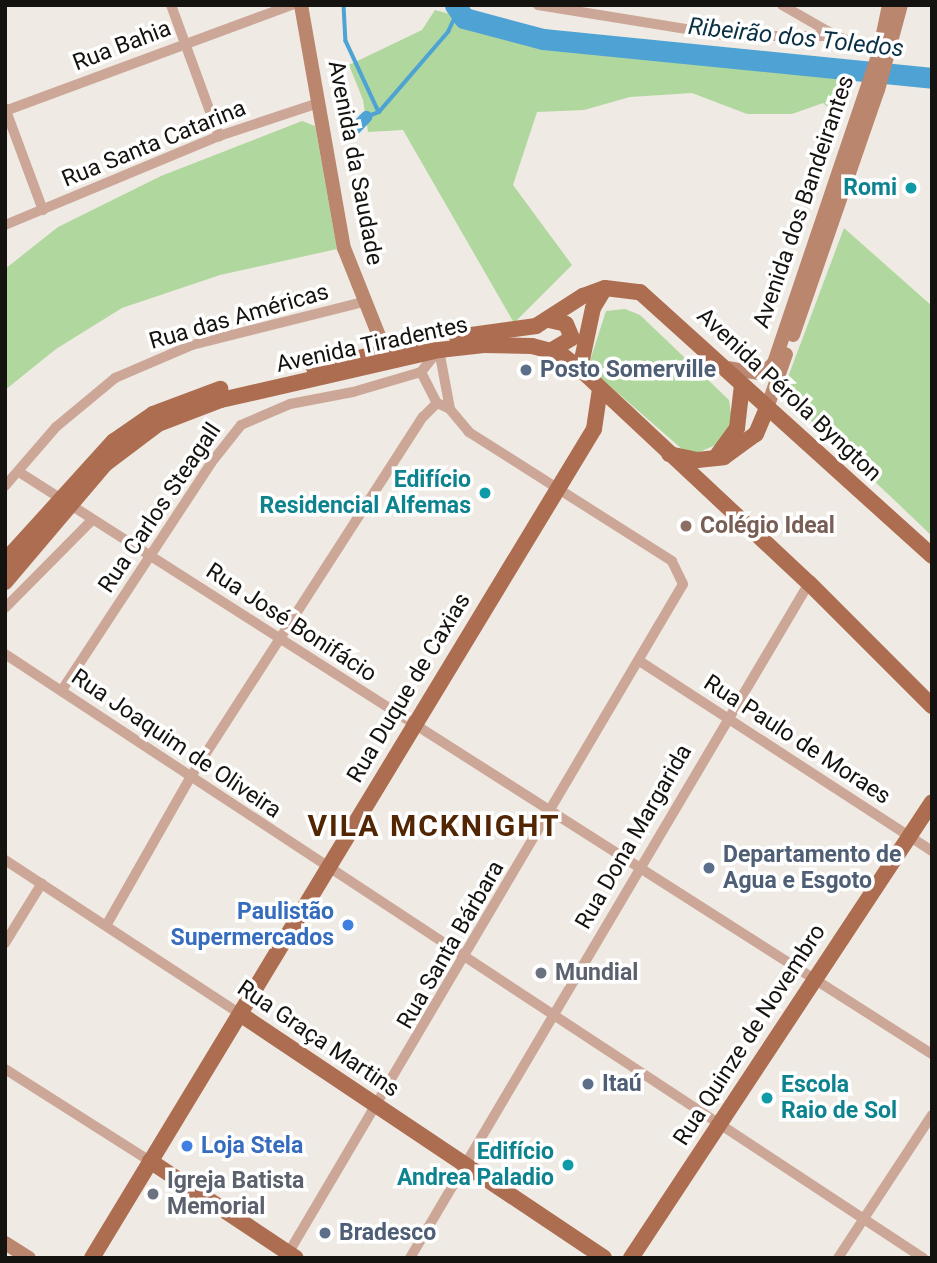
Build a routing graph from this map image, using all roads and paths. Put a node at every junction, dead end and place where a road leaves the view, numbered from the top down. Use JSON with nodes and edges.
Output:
{"nodes":[{"id":1,"x":171,"y":5,"type":"edge"},
{"id":2,"x":292,"y":5,"type":"edge"},
{"id":3,"x":301,"y":5,"type":"edge"},
{"id":4,"x":538,"y":5,"type":"edge"},
{"id":5,"x":782,"y":5,"type":"edge"},
{"id":6,"x":889,"y":5,"type":"edge"},
{"id":7,"x":901,"y":5,"type":"edge"},
{"id":8,"x":835,"y":36,"type":"junction"},
{"id":9,"x":184,"y":43,"type":"junction"},
{"id":10,"x":882,"y":61,"type":"junction"},
{"id":11,"x":873,"y":88,"type":"junction"},
{"id":12,"x":318,"y":103,"type":"junction"},
{"id":13,"x":6,"y":110,"type":"edge"},
{"id":14,"x":219,"y":136,"type":"junction"},
{"id":15,"x":43,"y":210,"type":"junction"},
{"id":16,"x":5,"y":225,"type":"edge"},
{"id":17,"x":605,"y":288,"type":"junction"},
{"id":18,"x":363,"y":302,"type":"junction"},
{"id":19,"x":549,"y":320,"type":"junction"},
{"id":20,"x":373,"y":328,"type":"junction"},
{"id":21,"x":439,"y":350,"type":"junction"},
{"id":22,"x":552,"y":350,"type":"junction"},
{"id":23,"x":384,"y":351,"type":"junction"},
{"id":24,"x":403,"y":353,"type":"junction"},
{"id":25,"x":727,"y":368,"type":"junction"},
{"id":26,"x":580,"y":369,"type":"junction"},
{"id":27,"x":421,"y":372,"type":"junction"},
{"id":28,"x":742,"y":385,"type":"junction"},
{"id":29,"x":600,"y":389,"type":"junction"},
{"id":30,"x":437,"y":403,"type":"junction"},
{"id":31,"x":767,"y":408,"type":"junction"},
{"id":32,"x":450,"y":409,"type":"junction"},
{"id":33,"x":667,"y":453,"type":"junction"},
{"id":34,"x":715,"y":459,"type":"junction"},
{"id":35,"x":19,"y":472,"type":"junction"},
{"id":36,"x":5,"y":486,"type":"edge"},
{"id":37,"x":558,"y":488,"type":"junction"},
{"id":38,"x":65,"y":502,"type":"junction"},
{"id":39,"x":92,"y":520,"type":"junction"},
{"id":40,"x":149,"y":555,"type":"junction"},
{"id":41,"x":932,"y":556,"type":"edge"},
{"id":42,"x":5,"y":561,"type":"edge"},
{"id":43,"x":5,"y":582,"type":"edge"},
{"id":44,"x":809,"y":583,"type":"junction"},
{"id":45,"x":5,"y":608,"type":"edge"},
{"id":46,"x":281,"y":639,"type":"junction"},
{"id":47,"x":5,"y":654,"type":"edge"},
{"id":48,"x":641,"y":662,"type":"junction"},
{"id":49,"x":62,"y":690,"type":"junction"},
{"id":50,"x":932,"y":706,"type":"edge"},
{"id":51,"x":727,"y":718,"type":"junction"},
{"id":52,"x":413,"y":724,"type":"junction"},
{"id":53,"x":190,"y":778,"type":"junction"},
{"id":54,"x":932,"y":802,"type":"edge"},
{"id":55,"x":551,"y":812,"type":"junction"},
{"id":56,"x":909,"y":836,"type":"junction"},
{"id":57,"x":932,"y":851,"type":"edge"},
{"id":58,"x":5,"y":860,"type":"edge"},
{"id":59,"x":326,"y":867,"type":"junction"},
{"id":60,"x":638,"y":867,"type":"junction"},
{"id":61,"x":43,"y":884,"type":"junction"},
{"id":62,"x":107,"y":924,"type":"junction"},
{"id":63,"x":5,"y":943,"type":"edge"},
{"id":64,"x":464,"y":960,"type":"junction"},
{"id":65,"x":815,"y":977,"type":"junction"},
{"id":66,"x":240,"y":1014,"type":"junction"},
{"id":67,"x":552,"y":1017,"type":"junction"},
{"id":68,"x":932,"y":1054,"type":"edge"},
{"id":69,"x":5,"y":1069,"type":"edge"},
{"id":70,"x":378,"y":1106,"type":"junction"},
{"id":71,"x":932,"y":1115,"type":"edge"},
{"id":72,"x":718,"y":1125,"type":"junction"},
{"id":73,"x":150,"y":1161,"type":"junction"},
{"id":74,"x":464,"y":1163,"type":"junction"},
{"id":75,"x":863,"y":1219,"type":"junction"},
{"id":76,"x":5,"y":1243,"type":"edge"},
{"id":77,"x":290,"y":1256,"type":"edge"},
{"id":78,"x":29,"y":1258,"type":"edge"},
{"id":79,"x":92,"y":1258,"type":"edge"},
{"id":80,"x":410,"y":1258,"type":"edge"},
{"id":81,"x":604,"y":1258,"type":"edge"},
{"id":82,"x":631,"y":1258,"type":"edge"},
{"id":83,"x":838,"y":1258,"type":"edge"},
{"id":84,"x":923,"y":1258,"type":"edge"}],
"edges":[{"from":1,"to":9,"type":"street"},
{"from":2,"to":9,"type":"street","name":"Rua Bahia"},
{"from":3,"to":12,"type":"main road","name":"Avenida da Saudade"},
{"from":4,"to":8,"type":"street"},
{"from":5,"to":8,"type":"street"},
{"from":6,"to":10,"type":"main road","name":"Avenida dos Bandeirantes"},
{"from":7,"to":10,"type":"main road","name":"Avenida dos Bandeirantes"},
{"from":8,"to":10,"type":"street"},
{"from":9,"to":13,"type":"street","name":"Rua Bahia"},
{"from":9,"to":14,"type":"street"},
{"from":10,"to":11,"type":"main road","name":"Avenida dos Bandeirantes"},
{"from":11,"to":25,"type":"main road","name":"Avenida dos Bandeirantes"},
{"from":11,"to":31,"type":"main road","name":"Avenida dos Bandeirantes"},
{"from":12,"to":14,"type":"street","name":"Rua Santa Catarina"},
{"from":12,"to":18,"type":"main road","name":"Avenida da Saudade"},
{"from":13,"to":15,"type":"street"},
{"from":14,"to":15,"type":"street","name":"Rua Santa Catarina"},
{"from":15,"to":16,"type":"street","name":"Rua Santa Catarina"},
{"from":17,"to":19,"type":"main road","name":"Avenida Tiradentes"},
{"from":17,"to":25,"type":"main road","name":"Avenida Pérola Byngton"},
{"from":17,"to":26,"type":"main road"},
{"from":18,"to":20,"type":"main road","name":"Avenida da Saudade"},
{"from":18,"to":35,"type":"street","name":"Rua das Américas"},
{"from":19,"to":22,"type":"main road"},
{"from":19,"to":24,"type":"main road","name":"Avenida Tiradentes"},
{"from":20,"to":23,"type":"main road","name":"Avenida da Saudade"},
{"from":20,"to":24,"type":"main road"},
{"from":21,"to":22,"type":"main road","name":"Avenida Tiradentes"},
{"from":21,"to":24,"type":"main road","name":"Avenida Tiradentes"},
{"from":21,"to":27,"type":"street"},
{"from":21,"to":32,"type":"street"},
{"from":22,"to":26,"type":"main road","name":"Avenida Tiradentes"},
{"from":23,"to":24,"type":"main road","name":"Avenida Tiradentes"},
{"from":23,"to":38,"type":"main road","name":"Avenida Tiradentes"},
{"from":24,"to":38,"type":"main road","name":"Avenida Tiradentes"},
{"from":25,"to":28,"type":"main road","name":"Avenida Pérola Byngton"},
{"from":26,"to":29,"type":"main road","name":"Avenida Tiradentes"},
{"from":27,"to":30,"type":"street"},
{"from":27,"to":40,"type":"street","name":"Rua Carlos Steagall"},
{"from":28,"to":31,"type":"main road","name":"Avenida Pérola Byngton"},
{"from":28,"to":34,"type":"main road"},
{"from":29,"to":33,"type":"main road","name":"Avenida Tiradentes"},
{"from":29,"to":37,"type":"main road","name":"Rua Duque de Caxias"},
{"from":30,"to":32,"type":"street"},
{"from":30,"to":46,"type":"street"},
{"from":31,"to":34,"type":"main road"},
{"from":31,"to":41,"type":"main road","name":"Avenida Pérola Byngton"},
{"from":32,"to":37,"type":"street"},
{"from":33,"to":34,"type":"main road"},
{"from":33,"to":44,"type":"main road","name":"Avenida Tiradentes"},
{"from":35,"to":36,"type":"street","name":"Rua das Américas"},
{"from":35,"to":38,"type":"street","name":"Rua José Bonifácio"},
{"from":37,"to":48,"type":"street","name":"Rua Santa Bárbara"},
{"from":37,"to":52,"type":"main road","name":"Rua Duque de Caxias"},
{"from":38,"to":39,"type":"street","name":"Rua José Bonifácio"},
{"from":38,"to":42,"type":"main road","name":"Avenida Tiradentes"},
{"from":38,"to":43,"type":"main road","name":"Avenida Tiradentes"},
{"from":39,"to":40,"type":"street","name":"Rua José Bonifácio"},
{"from":39,"to":45,"type":"street"},
{"from":40,"to":46,"type":"street","name":"Rua José Bonifácio"},
{"from":40,"to":49,"type":"street","name":"Rua Carlos Steagall"},
{"from":44,"to":50,"type":"main road","name":"Avenida Tiradentes"},
{"from":44,"to":51,"type":"street","name":"Rua Dona Margarida"},
{"from":46,"to":52,"type":"street","name":"Rua José Bonifácio"},
{"from":46,"to":53,"type":"street"},
{"from":47,"to":49,"type":"street","name":"Rua Joaquim de Oliveira"},
{"from":48,"to":51,"type":"street","name":"Rua Paulo de Moraes"},
{"from":48,"to":55,"type":"street","name":"Rua Santa Bárbara"},
{"from":49,"to":53,"type":"street","name":"Rua Joaquim de Oliveira"},
{"from":51,"to":56,"type":"street","name":"Rua Paulo de Moraes"},
{"from":51,"to":60,"type":"street","name":"Rua Dona Margarida"},
{"from":52,"to":55,"type":"street","name":"Rua José Bonifácio"},
{"from":52,"to":59,"type":"main road","name":"Rua Duque de Caxias"},
{"from":53,"to":59,"type":"street","name":"Rua Joaquim de Oliveira"},
{"from":53,"to":62,"type":"street"},
{"from":54,"to":56,"type":"main road","name":"Rua Quinze de Novembro"},
{"from":55,"to":60,"type":"street","name":"Rua José Bonifácio"},
{"from":55,"to":64,"type":"street","name":"Rua Santa Bárbara"},
{"from":56,"to":57,"type":"street","name":"Rua Paulo de Moraes"},
{"from":56,"to":65,"type":"main road","name":"Rua Quinze de Novembro"},
{"from":58,"to":61,"type":"street","name":"Rua Graça Martins"},
{"from":59,"to":64,"type":"street","name":"Rua Joaquim de Oliveira"},
{"from":59,"to":66,"type":"main road","name":"Rua Duque de Caxias"},
{"from":60,"to":65,"type":"street","name":"Rua José Bonifácio"},
{"from":60,"to":67,"type":"street","name":"Rua Dona Margarida"},
{"from":61,"to":62,"type":"street","name":"Rua Graça Martins"},
{"from":61,"to":63,"type":"street"},
{"from":62,"to":66,"type":"street","name":"Rua Graça Martins"},
{"from":64,"to":67,"type":"street","name":"Rua Joaquim de Oliveira"},
{"from":64,"to":70,"type":"street","name":"Rua Santa Bárbara"},
{"from":65,"to":68,"type":"street","name":"Rua José Bonifácio"},
{"from":65,"to":72,"type":"main road","name":"Rua Quinze de Novembro"},
{"from":66,"to":70,"type":"main road","name":"Rua Graça Martins"},
{"from":66,"to":73,"type":"main road","name":"Rua Duque de Caxias"},
{"from":67,"to":72,"type":"street","name":"Rua Joaquim de Oliveira"},
{"from":67,"to":74,"type":"street","name":"Rua Dona Margarida"},
{"from":69,"to":73,"type":"street"},
{"from":70,"to":74,"type":"main road","name":"Rua Graça Martins"},
{"from":70,"to":77,"type":"street","name":"Rua Santa Bárbara"},
{"from":71,"to":75,"type":"street"},
{"from":72,"to":75,"type":"street","name":"Rua Joaquim de Oliveira"},
{"from":72,"to":82,"type":"main road","name":"Rua Quinze de Novembro"},
{"from":73,"to":77,"type":"main road"},
{"from":73,"to":79,"type":"main road","name":"Rua Duque de Caxias"},
{"from":74,"to":80,"type":"street","name":"Rua Dona Margarida"},
{"from":74,"to":81,"type":"main road","name":"Rua Graça Martins"},
{"from":75,"to":83,"type":"street"},
{"from":75,"to":84,"type":"street","name":"Rua Joaquim de Oliveira"},
{"from":76,"to":78,"type":"main road"}]}
